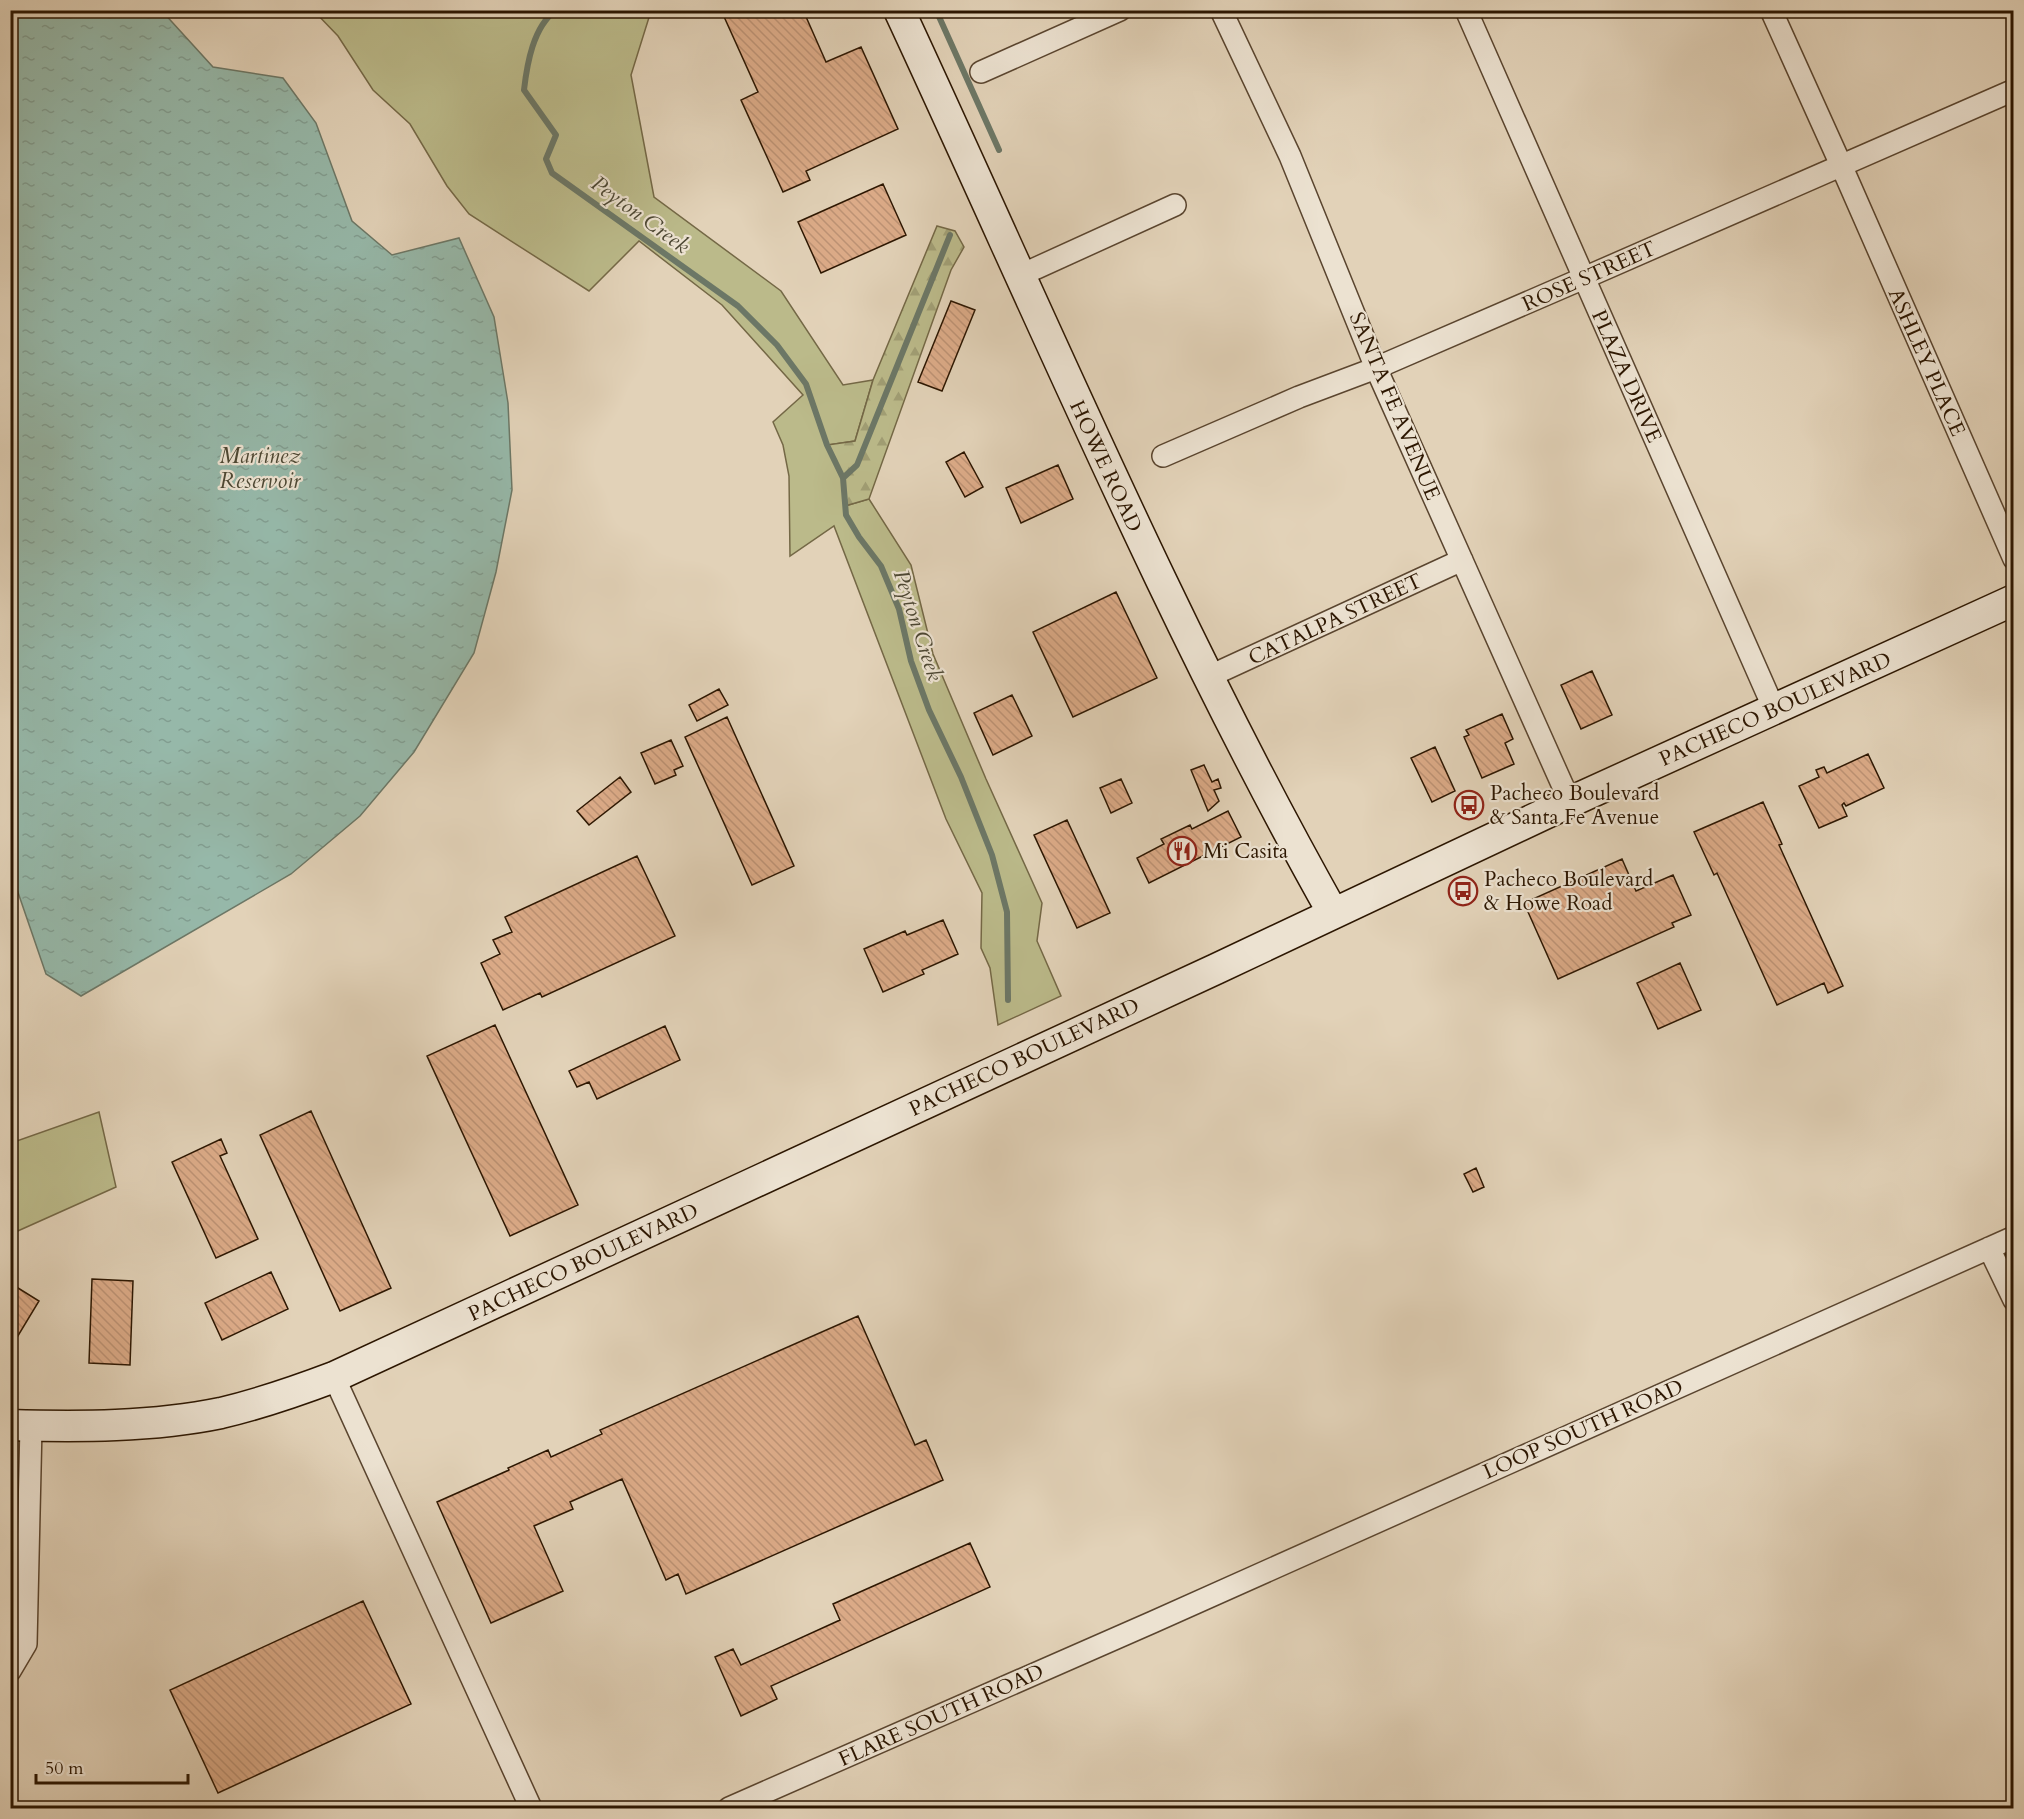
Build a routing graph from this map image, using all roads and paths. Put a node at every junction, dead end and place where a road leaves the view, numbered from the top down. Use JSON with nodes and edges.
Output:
{"nodes":[{"id":1,"x":899,"y":10,"type":"edge"},
{"id":2,"x":1120,"y":10,"type":"edge"},
{"id":3,"x":1221,"y":10,"type":"edge"},
{"id":4,"x":1466,"y":10,"type":"edge"},
{"id":5,"x":1771,"y":10,"type":"edge"},
{"id":6,"x":981,"y":72,"type":"dead end"},
{"id":7,"x":2013,"y":90,"type":"edge"},
{"id":8,"x":1841,"y":165,"type":"junction"},
{"id":9,"x":1174,"y":205,"type":"dead end"},
{"id":10,"x":1019,"y":276,"type":"junction"},
{"id":11,"x":1584,"y":278,"type":"junction"},
{"id":12,"x":1376,"y":368,"type":"junction"},
{"id":13,"x":1163,"y":456,"type":"dead end"},
{"id":14,"x":2013,"y":559,"type":"edge"},
{"id":15,"x":1462,"y":560,"type":"junction"},
{"id":16,"x":2013,"y":600,"type":"edge"},
{"id":17,"x":1208,"y":677,"type":"junction"},
{"id":18,"x":1774,"y":709,"type":"junction"},
{"id":19,"x":1570,"y":802,"type":"junction"},
{"id":20,"x":1333,"y":913,"type":"junction"},
{"id":21,"x":2013,"y":1237,"type":"edge"},
{"id":22,"x":1989,"y":1248,"type":"junction"},
{"id":23,"x":2013,"y":1300,"type":"edge"},
{"id":24,"x":334,"y":1377,"type":"junction"},
{"id":25,"x":21,"y":1426,"type":"edge"},
{"id":26,"x":1153,"y":1622,"type":"joint"},
{"id":27,"x":10,"y":1671,"type":"edge"},
{"id":28,"x":531,"y":1809,"type":"edge"},
{"id":29,"x":729,"y":1809,"type":"edge"}],
"edges":[{"from":1,"to":10,"type":"main road","name":"HOWE ROAD"},
{"from":2,"to":6,"type":"street"},
{"from":3,"to":12,"type":"street","name":"SANTA FE AVENUE"},
{"from":4,"to":11,"type":"street","name":"PLAZA DRIVE"},
{"from":5,"to":8,"type":"street","name":"ASHLEY PLACE"},
{"from":7,"to":8,"type":"street","name":"ROSE STREET"},
{"from":8,"to":11,"type":"street","name":"ROSE STREET"},
{"from":8,"to":14,"type":"street","name":"ASHLEY PLACE"},
{"from":9,"to":10,"type":"street"},
{"from":10,"to":17,"type":"main road","name":"HOWE ROAD"},
{"from":11,"to":12,"type":"street","name":"ROSE STREET"},
{"from":11,"to":18,"type":"street","name":"PLAZA DRIVE"},
{"from":12,"to":13,"type":"street","name":"ROSE STREET"},
{"from":12,"to":15,"type":"street","name":"SANTA FE AVENUE"},
{"from":15,"to":17,"type":"street","name":"CATALPA STREET"},
{"from":15,"to":19,"type":"street","name":"SANTA FE AVENUE"},
{"from":16,"to":18,"type":"main road","name":"PACHECO BOULEVARD"},
{"from":17,"to":20,"type":"main road","name":"HOWE ROAD"},
{"from":18,"to":19,"type":"main road","name":"PACHECO BOULEVARD"},
{"from":19,"to":20,"type":"main road","name":"PACHECO BOULEVARD"},
{"from":20,"to":24,"type":"main road","name":"PACHECO BOULEVARD"},
{"from":21,"to":22,"type":"street","name":"LOOP SOUTH ROAD"},
{"from":22,"to":23,"type":"street"},
{"from":22,"to":26,"type":"street","name":"LOOP SOUTH ROAD"},
{"from":24,"to":25,"type":"main road","name":"PACHECO BOULEVARD"},
{"from":24,"to":28,"type":"street"},
{"from":25,"to":27,"type":"street"},
{"from":26,"to":29,"type":"street","name":"FLARE SOUTH ROAD"}]}
